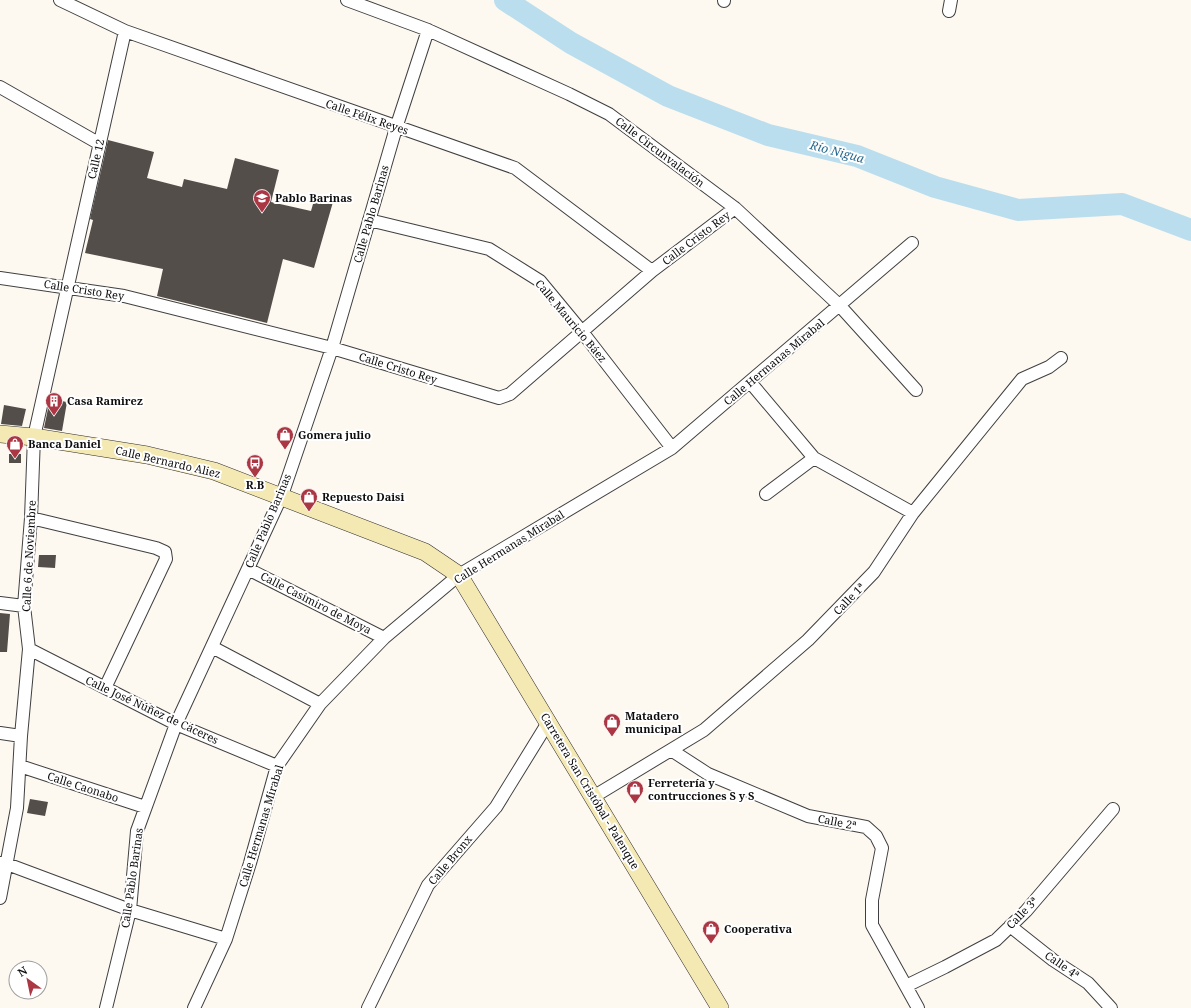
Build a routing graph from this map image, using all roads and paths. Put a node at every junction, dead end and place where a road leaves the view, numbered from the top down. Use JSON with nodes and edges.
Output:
{"nodes":[{"id":1,"x":60,"y":0,"type":"edge"},
{"id":2,"x":347,"y":0,"type":"edge"},
{"id":3,"x":428,"y":30,"type":"junction"},
{"id":4,"x":125,"y":31,"type":"junction"},
{"id":5,"x":0,"y":87,"type":"edge"},
{"id":6,"x":396,"y":128,"type":"junction"},
{"id":7,"x":100,"y":144,"type":"junction"},
{"id":8,"x":735,"y":208,"type":"junction"},
{"id":9,"x":369,"y":220,"type":"junction"},
{"id":10,"x":912,"y":243,"type":"dead end"},
{"id":11,"x":652,"y":271,"type":"junction"},
{"id":12,"x":0,"y":278,"type":"edge"},
{"id":13,"x":67,"y":287,"type":"junction"},
{"id":14,"x":840,"y":306,"type":"junction"},
{"id":15,"x":583,"y":333,"type":"junction"},
{"id":16,"x":332,"y":348,"type":"junction"},
{"id":17,"x":1061,"y":358,"type":"dead end"},
{"id":18,"x":750,"y":382,"type":"junction"},
{"id":19,"x":916,"y":390,"type":"dead end"},
{"id":20,"x":0,"y":434,"type":"edge"},
{"id":21,"x":34,"y":437,"type":"junction"},
{"id":22,"x":672,"y":448,"type":"junction"},
{"id":23,"x":814,"y":458,"type":"junction"},
{"id":24,"x":766,"y":494,"type":"dead end"},
{"id":25,"x":282,"y":496,"type":"junction"},
{"id":26,"x":913,"y":513,"type":"junction"},
{"id":27,"x":32,"y":518,"type":"junction"},
{"id":28,"x":248,"y":569,"type":"junction"},
{"id":29,"x":459,"y":575,"type":"junction"},
{"id":30,"x":0,"y":603,"type":"edge"},
{"id":31,"x":24,"y":606,"type":"junction"},
{"id":32,"x":384,"y":638,"type":"junction"},
{"id":33,"x":212,"y":646,"type":"junction"},
{"id":34,"x":29,"y":649,"type":"junction"},
{"id":35,"x":105,"y":688,"type":"junction"},
{"id":36,"x":320,"y":704,"type":"junction"},
{"id":37,"x":549,"y":721,"type":"junction"},
{"id":38,"x":176,"y":724,"type":"junction"},
{"id":39,"x":0,"y":733,"type":"edge"},
{"id":40,"x":21,"y":736,"type":"junction"},
{"id":41,"x":671,"y":750,"type":"junction"},
{"id":42,"x":20,"y":766,"type":"junction"},
{"id":43,"x":277,"y":766,"type":"junction"},
{"id":44,"x":593,"y":797,"type":"junction"},
{"id":45,"x":145,"y":807,"type":"junction"},
{"id":46,"x":1113,"y":809,"type":"dead end"},
{"id":47,"x":4,"y":863,"type":"edge"},
{"id":48,"x":0,"y":898,"type":"edge"},
{"id":49,"x":130,"y":910,"type":"junction"},
{"id":50,"x":1010,"y":926,"type":"junction"},
{"id":51,"x":226,"y":939,"type":"junction"},
{"id":52,"x":906,"y":986,"type":"junction"},
{"id":53,"x":106,"y":1008,"type":"edge"},
{"id":54,"x":194,"y":1008,"type":"edge"},
{"id":55,"x":368,"y":1008,"type":"edge"},
{"id":56,"x":720,"y":1008,"type":"edge"},
{"id":57,"x":918,"y":1008,"type":"edge"},
{"id":58,"x":1111,"y":1008,"type":"edge"}],
"edges":[{"from":1,"to":4,"type":"street","name":"Calle Félix Reyes"},
{"from":2,"to":3,"type":"street","name":"Calle Circunvalación"},
{"from":3,"to":6,"type":"street","name":"Calle Pablo Barinas"},
{"from":3,"to":8,"type":"street","name":"Calle Circunvalación"},
{"from":4,"to":6,"type":"street","name":"Calle Félix Reyes"},
{"from":4,"to":7,"type":"street","name":"Calle 12"},
{"from":5,"to":7,"type":"street"},
{"from":6,"to":9,"type":"street","name":"Calle Pablo Barinas"},
{"from":6,"to":11,"type":"street","name":"Calle Félix Reyes"},
{"from":7,"to":13,"type":"street","name":"Calle 12"},
{"from":8,"to":11,"type":"street","name":"Calle Cristo Rey"},
{"from":8,"to":14,"type":"street","name":"Calle Circunvalación"},
{"from":9,"to":15,"type":"street","name":"Calle Mauricio Báez"},
{"from":9,"to":16,"type":"street","name":"Calle Pablo Barinas"},
{"from":10,"to":14,"type":"street","name":"Calle Hermanas Mirabal"},
{"from":11,"to":15,"type":"street","name":"Calle Cristo Rey"},
{"from":12,"to":13,"type":"street","name":"Calle Cristo Rey"},
{"from":13,"to":16,"type":"street","name":"Calle Cristo Rey"},
{"from":13,"to":21,"type":"street","name":"Calle 6 de Noviembre"},
{"from":14,"to":18,"type":"street","name":"Calle Hermanas Mirabal"},
{"from":14,"to":19,"type":"street","name":"Calle Circunvalación"},
{"from":15,"to":16,"type":"street","name":"Calle Cristo Rey"},
{"from":15,"to":22,"type":"street","name":"Calle Mauricio Báez"},
{"from":16,"to":25,"type":"street","name":"Calle Pablo Barinas"},
{"from":17,"to":26,"type":"street","name":"Calle 1ª"},
{"from":18,"to":22,"type":"street","name":"Calle Hermanas Mirabal"},
{"from":18,"to":23,"type":"street"},
{"from":20,"to":21,"type":"main road","name":"Calle Bernardo Aliez"},
{"from":21,"to":25,"type":"main road","name":"Calle Bernardo Aliez"},
{"from":21,"to":27,"type":"street","name":"Calle 6 de Noviembre"},
{"from":22,"to":29,"type":"street","name":"Calle Hermanas Mirabal"},
{"from":23,"to":24,"type":"street"},
{"from":23,"to":26,"type":"street"},
{"from":25,"to":28,"type":"street","name":"Calle Pablo Barinas"},
{"from":25,"to":29,"type":"main road","name":"Calle Bernardo Aliez"},
{"from":26,"to":41,"type":"street","name":"Calle 1ª"},
{"from":27,"to":31,"type":"street","name":"Calle 6 de Noviembre"},
{"from":27,"to":35,"type":"street"},
{"from":28,"to":32,"type":"street","name":"Calle Casimiro de Moya"},
{"from":28,"to":33,"type":"street","name":"Calle Pablo Barinas"},
{"from":29,"to":32,"type":"street","name":"Calle Hermanas Mirabal"},
{"from":29,"to":37,"type":"main road","name":"Carretera San Cristóbal - Palenque"},
{"from":30,"to":31,"type":"street"},
{"from":31,"to":34,"type":"street","name":"Calle 6 de Noviembre"},
{"from":32,"to":36,"type":"street","name":"Calle Hermanas Mirabal"},
{"from":33,"to":36,"type":"street"},
{"from":33,"to":38,"type":"street","name":"Calle Pablo Barinas"},
{"from":34,"to":35,"type":"street","name":"Calle José Núñez de Cáceres"},
{"from":34,"to":40,"type":"street","name":"Calle 6 de Noviembre"},
{"from":35,"to":38,"type":"street","name":"Calle José Núñez de Cáceres"},
{"from":36,"to":43,"type":"street","name":"Calle Hermanas Mirabal"},
{"from":37,"to":44,"type":"main road","name":"Carretera San Cristóbal - Palenque"},
{"from":37,"to":55,"type":"street","name":"Calle Bronx"},
{"from":38,"to":43,"type":"street","name":"Calle José Núñez de Cáceres"},
{"from":38,"to":45,"type":"street","name":"Calle Pablo Barinas"},
{"from":39,"to":40,"type":"street"},
{"from":40,"to":42,"type":"street","name":"Calle 6 de Noviembre"},
{"from":41,"to":44,"type":"street","name":"Calle 1ª"},
{"from":41,"to":52,"type":"street","name":"Calle 2ª"},
{"from":42,"to":45,"type":"street","name":"Calle Caonabo"},
{"from":42,"to":47,"type":"street","name":"Calle 6 de Noviembre"},
{"from":43,"to":51,"type":"street","name":"Calle Hermanas Mirabal"},
{"from":44,"to":56,"type":"main road","name":"Carretera San Cristóbal - Palenque"},
{"from":45,"to":49,"type":"street","name":"Calle Pablo Barinas"},
{"from":46,"to":50,"type":"street","name":"Calle 3ª"},
{"from":47,"to":48,"type":"street","name":"Calle 6 de Noviembre"},
{"from":47,"to":49,"type":"street"},
{"from":49,"to":51,"type":"street"},
{"from":49,"to":53,"type":"street","name":"Calle Pablo Barinas"},
{"from":50,"to":52,"type":"street","name":"Calle 3ª"},
{"from":50,"to":58,"type":"street","name":"Calle 4ª"},
{"from":51,"to":54,"type":"street","name":"Calle Hermanas Mirabal"},
{"from":52,"to":57,"type":"street","name":"Calle 2ª"}]}
